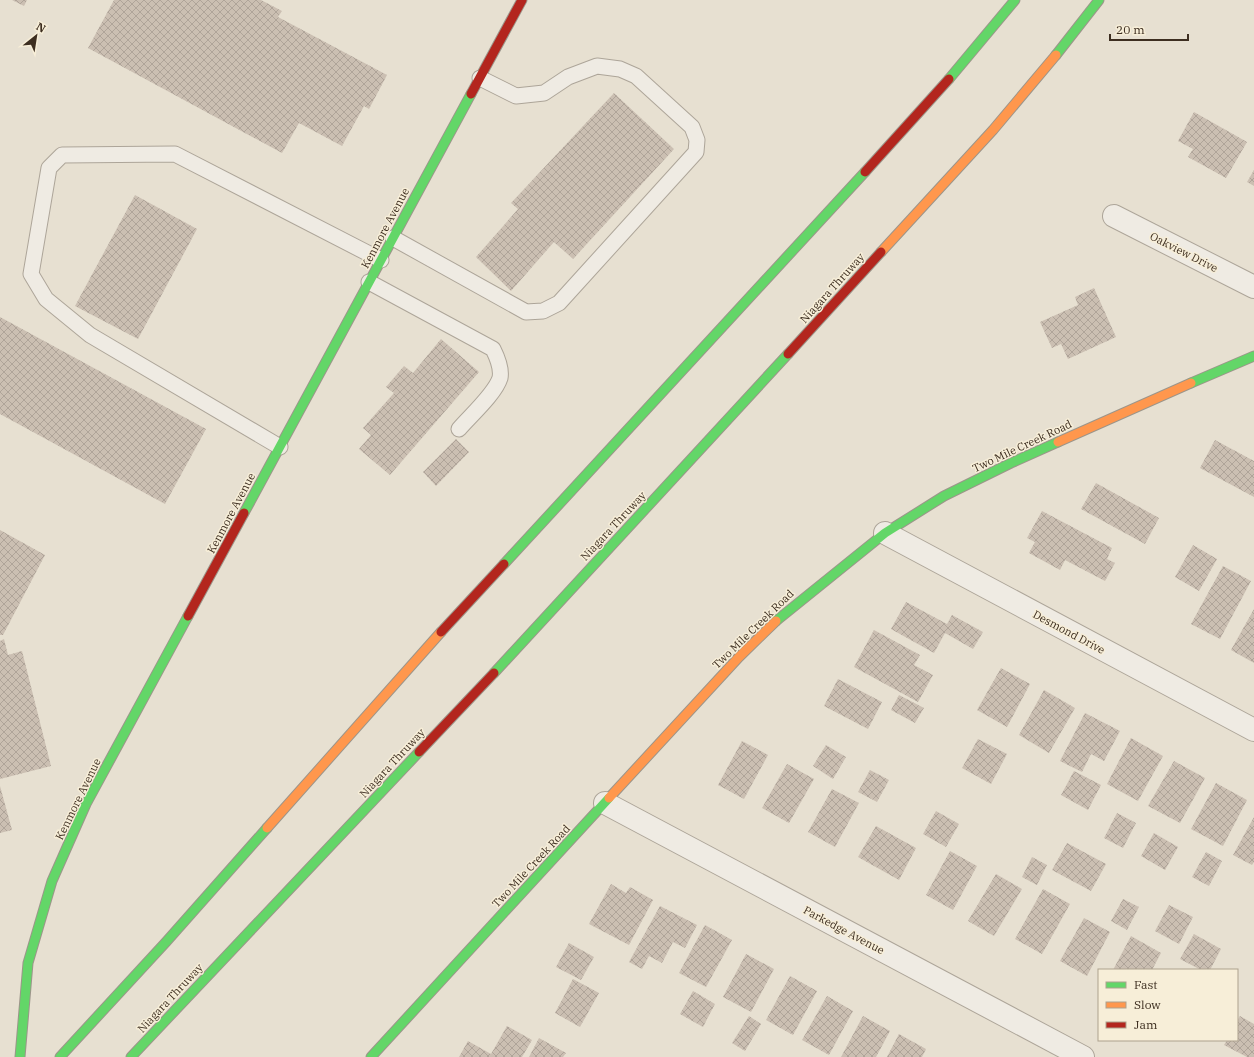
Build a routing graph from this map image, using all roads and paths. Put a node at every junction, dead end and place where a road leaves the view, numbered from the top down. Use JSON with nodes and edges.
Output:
{"nodes":[{"id":1,"x":522,"y":0,"type":"edge"},
{"id":2,"x":1015,"y":0,"type":"edge"},
{"id":3,"x":1099,"y":0,"type":"edge"},
{"id":4,"x":480,"y":78,"type":"junction"},
{"id":5,"x":1114,"y":216,"type":"dead end"},
{"id":6,"x":393,"y":238,"type":"junction"},
{"id":7,"x":381,"y":260,"type":"junction"},
{"id":8,"x":370,"y":282,"type":"junction"},
{"id":9,"x":1254,"y":287,"type":"edge"},
{"id":10,"x":1254,"y":356,"type":"edge"},
{"id":11,"x":459,"y":429,"type":"dead end"},
{"id":12,"x":280,"y":447,"type":"junction"},
{"id":13,"x":885,"y":532,"type":"junction"},
{"id":14,"x":1254,"y":730,"type":"edge"},
{"id":15,"x":605,"y":803,"type":"junction"},
{"id":16,"x":20,"y":1057,"type":"edge"},
{"id":17,"x":60,"y":1057,"type":"edge"},
{"id":18,"x":131,"y":1057,"type":"edge"},
{"id":19,"x":371,"y":1057,"type":"edge"},
{"id":20,"x":1083,"y":1057,"type":"edge"}],
"edges":[{"from":1,"to":4,"type":"main road","name":"Kenmore Avenue"},
{"from":2,"to":17,"type":"main road"},
{"from":3,"to":18,"type":"main road","name":"Niagara Thruway"},
{"from":4,"to":6,"type":"main road","name":"Kenmore Avenue"},
{"from":4,"to":6,"type":"lane"},
{"from":5,"to":9,"type":"street","name":"Oakview Drive"},
{"from":6,"to":7,"type":"main road","name":"Kenmore Avenue"},
{"from":7,"to":8,"type":"main road","name":"Kenmore Avenue"},
{"from":7,"to":12,"type":"lane"},
{"from":8,"to":11,"type":"lane"},
{"from":8,"to":12,"type":"main road","name":"Kenmore Avenue"},
{"from":10,"to":13,"type":"main road","name":"Two Mile Creek Road"},
{"from":12,"to":16,"type":"main road","name":"Kenmore Avenue"},
{"from":13,"to":14,"type":"street","name":"Desmond Drive"},
{"from":13,"to":15,"type":"main road","name":"Two Mile Creek Road"},
{"from":15,"to":19,"type":"main road","name":"Two Mile Creek Road"},
{"from":15,"to":20,"type":"street","name":"Parkedge Avenue"}]}
